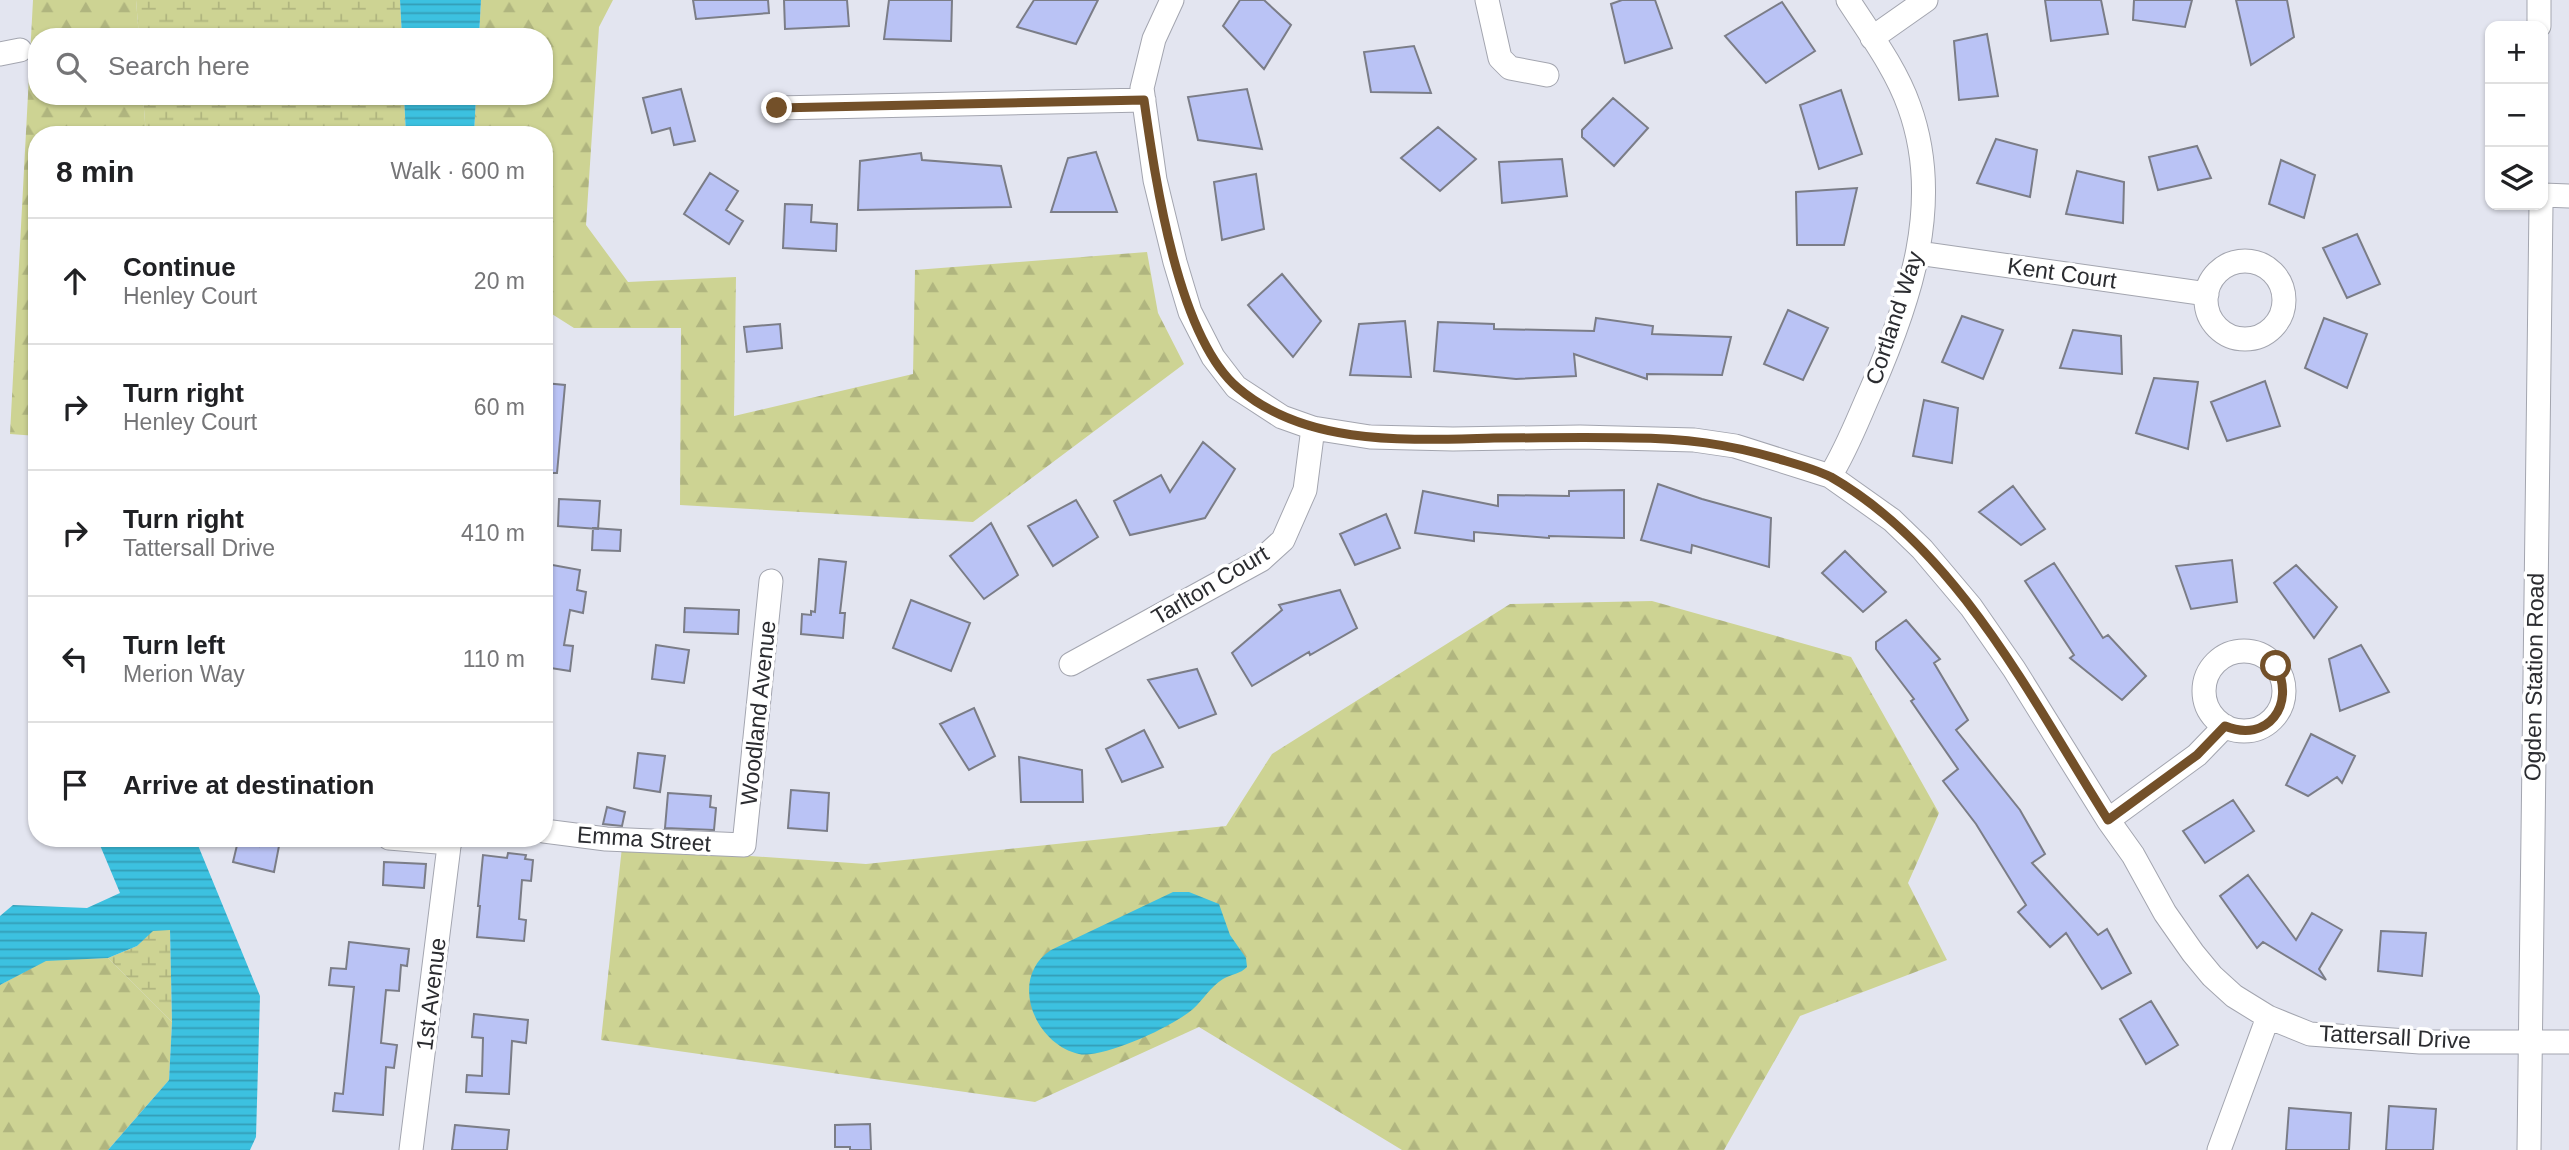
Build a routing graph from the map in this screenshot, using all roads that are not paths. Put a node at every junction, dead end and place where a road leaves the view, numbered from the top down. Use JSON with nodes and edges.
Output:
{"nodes":[{"id":1,"x":1172,"y":0,"type":"edge"},
{"id":2,"x":1487,"y":0,"type":"edge"},
{"id":3,"x":1848,"y":0,"type":"edge"},
{"id":4,"x":1926,"y":0,"type":"edge"},
{"id":5,"x":2539,"y":0,"type":"edge"},
{"id":6,"x":2539,"y":21,"type":"edge"},
{"id":7,"x":1872,"y":37,"type":"junction"},
{"id":8,"x":1547,"y":75,"type":"dead end"},
{"id":9,"x":1144,"y":100,"type":"junction"},
{"id":10,"x":777,"y":108,"type":"dead end"},
{"id":11,"x":2548,"y":195,"type":"edge"},
{"id":12,"x":2569,"y":196,"type":"edge"},
{"id":13,"x":2540,"y":210,"type":"edge"},
{"id":14,"x":1918,"y":253,"type":"junction"},
{"id":15,"x":2207,"y":293,"type":"dead end"},
{"id":16,"x":1313,"y":428,"type":"junction"},
{"id":17,"x":1829,"y":476,"type":"junction"},
{"id":18,"x":771,"y":580,"type":"dead end"},
{"id":19,"x":1071,"y":664,"type":"dead end"},
{"id":20,"x":2225,"y":726,"type":"dead end"},
{"id":21,"x":2108,"y":820,"type":"junction"},
{"id":22,"x":553,"y":832,"type":"edge"},
{"id":23,"x":744,"y":845,"type":"joint"},
{"id":24,"x":449,"y":847,"type":"edge"},
{"id":25,"x":2268,"y":1017,"type":"junction"},
{"id":26,"x":2530,"y":1041,"type":"junction"},
{"id":27,"x":2569,"y":1042,"type":"edge"},
{"id":28,"x":411,"y":1150,"type":"edge"},
{"id":29,"x":2219,"y":1150,"type":"edge"},
{"id":30,"x":2529,"y":1150,"type":"edge"}],
"edges":[{"from":1,"to":9,"type":"street","name":"Tattersall Drive"},
{"from":2,"to":8,"type":"street"},
{"from":3,"to":7,"type":"street","name":"Cortland Way"},
{"from":4,"to":7,"type":"street"},
{"from":5,"to":6,"type":"street"},
{"from":7,"to":14,"type":"street","name":"Cortland Way"},
{"from":9,"to":10,"type":"street"},
{"from":9,"to":16,"type":"street","name":"Tattersall Drive"},
{"from":11,"to":12,"type":"street"},
{"from":13,"to":26,"type":"street","name":"Ogden Station Road"},
{"from":14,"to":15,"type":"street","name":"Kent Court"},
{"from":14,"to":17,"type":"street","name":"Cortland Way"},
{"from":16,"to":17,"type":"street","name":"Tattersall Drive"},
{"from":16,"to":19,"type":"street","name":"Tarlton Court"},
{"from":17,"to":21,"type":"street","name":"Tattersall Drive"},
{"from":18,"to":23,"type":"street","name":"Woodland Avenue"},
{"from":20,"to":21,"type":"street"},
{"from":21,"to":25,"type":"street","name":"Tattersall Drive"},
{"from":22,"to":23,"type":"street","name":"Emma Street"},
{"from":24,"to":28,"type":"street","name":"1st Avenue"},
{"from":25,"to":26,"type":"street","name":"Tattersall Drive"},
{"from":25,"to":29,"type":"street"},
{"from":26,"to":27,"type":"street","name":"Tattersall Drive"},
{"from":26,"to":30,"type":"street","name":"Ogden Station Road"}]}
